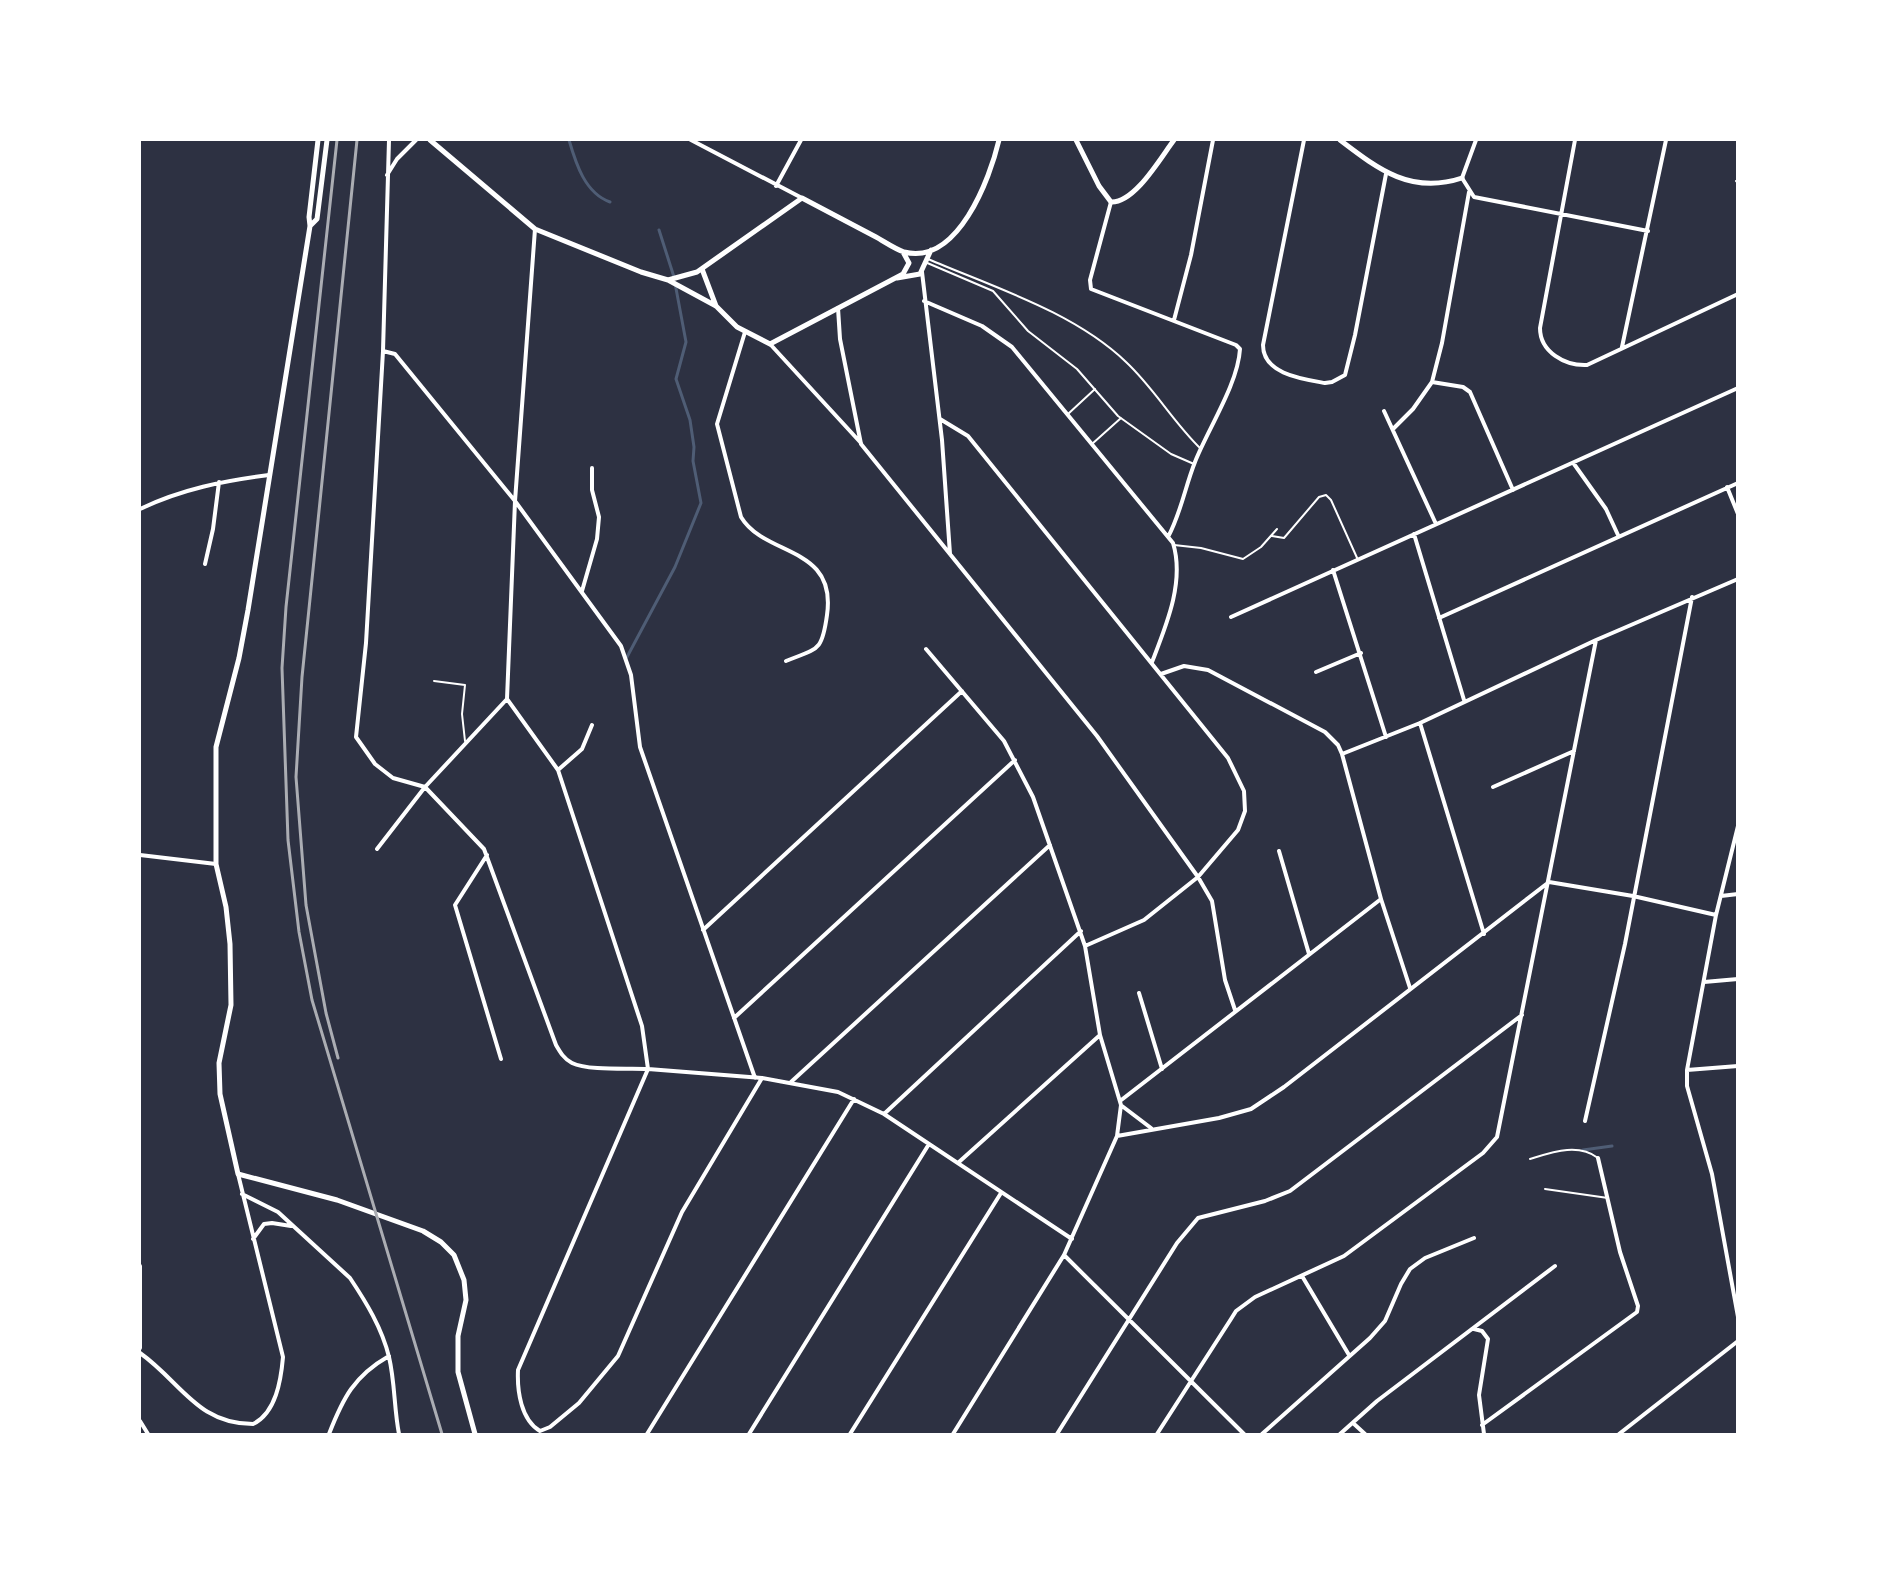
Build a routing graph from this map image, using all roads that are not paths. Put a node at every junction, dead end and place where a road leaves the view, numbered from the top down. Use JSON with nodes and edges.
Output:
{"nodes":[{"id":1,"x":318,"y":140,"type":"edge"},
{"id":2,"x":327,"y":140,"type":"edge"},
{"id":3,"x":389,"y":140,"type":"edge"},
{"id":4,"x":416,"y":140,"type":"edge"},
{"id":5,"x":430,"y":140,"type":"edge"},
{"id":6,"x":692,"y":140,"type":"edge"},
{"id":7,"x":801,"y":140,"type":"edge"},
{"id":8,"x":999,"y":140,"type":"edge"},
{"id":9,"x":1076,"y":140,"type":"edge"},
{"id":10,"x":1174,"y":140,"type":"edge"},
{"id":11,"x":1213,"y":140,"type":"edge"},
{"id":12,"x":1304,"y":140,"type":"edge"},
{"id":13,"x":1340,"y":140,"type":"edge"},
{"id":14,"x":1476,"y":140,"type":"edge"},
{"id":15,"x":1575,"y":140,"type":"edge"},
{"id":16,"x":1666,"y":140,"type":"edge"},
{"id":17,"x":1386,"y":174,"type":"junction"},
{"id":18,"x":387,"y":176,"type":"junction"},
{"id":19,"x":1462,"y":178,"type":"junction"},
{"id":20,"x":776,"y":186,"type":"junction"},
{"id":21,"x":1469,"y":192,"type":"junction"},
{"id":22,"x":802,"y":198,"type":"junction"},
{"id":23,"x":1111,"y":202,"type":"junction"},
{"id":24,"x":1561,"y":214,"type":"junction"},
{"id":25,"x":310,"y":226,"type":"junction"},
{"id":26,"x":535,"y":229,"type":"junction"},
{"id":27,"x":1648,"y":231,"type":"junction"},
{"id":28,"x":932,"y":250,"type":"junction"},
{"id":29,"x":903,"y":252,"type":"junction"},
{"id":30,"x":918,"y":253,"type":"junction"},
{"id":31,"x":925,"y":260,"type":"junction"},
{"id":32,"x":702,"y":269,"type":"junction"},
{"id":33,"x":922,"y":272,"type":"junction"},
{"id":34,"x":896,"y":278,"type":"junction"},
{"id":35,"x":668,"y":280,"type":"junction"},
{"id":36,"x":1737,"y":294,"type":"edge"},
{"id":37,"x":924,"y":302,"type":"junction"},
{"id":38,"x":716,"y":306,"type":"junction"},
{"id":39,"x":838,"y":307,"type":"junction"},
{"id":40,"x":1174,"y":320,"type":"junction"},
{"id":41,"x":745,"y":332,"type":"junction"},
{"id":42,"x":770,"y":344,"type":"junction"},
{"id":43,"x":1622,"y":348,"type":"junction"},
{"id":44,"x":383,"y":351,"type":"junction"},
{"id":45,"x":1432,"y":382,"type":"junction"},
{"id":46,"x":1737,"y":388,"type":"edge"},
{"id":47,"x":1095,"y":389,"type":"junction"},
{"id":48,"x":1384,"y":411,"type":"dead end"},
{"id":49,"x":1068,"y":414,"type":"junction"},
{"id":50,"x":1121,"y":418,"type":"junction"},
{"id":51,"x":940,"y":419,"type":"junction"},
{"id":52,"x":1393,"y":429,"type":"junction"},
{"id":53,"x":861,"y":444,"type":"junction"},
{"id":54,"x":1092,"y":444,"type":"junction"},
{"id":55,"x":1201,"y":449,"type":"junction"},
{"id":56,"x":1194,"y":464,"type":"junction"},
{"id":57,"x":1574,"y":464,"type":"junction"},
{"id":58,"x":592,"y":468,"type":"dead end"},
{"id":59,"x":269,"y":475,"type":"junction"},
{"id":60,"x":219,"y":482,"type":"junction"},
{"id":61,"x":1737,"y":483,"type":"edge"},
{"id":62,"x":1727,"y":487,"type":"junction"},
{"id":63,"x":1513,"y":490,"type":"junction"},
{"id":64,"x":515,"y":501,"type":"junction"},
{"id":65,"x":140,"y":508,"type":"edge"},
{"id":66,"x":1737,"y":514,"type":"edge"},
{"id":67,"x":1436,"y":524,"type":"junction"},
{"id":68,"x":1277,"y":529,"type":"dead end"},
{"id":69,"x":1414,"y":534,"type":"junction"},
{"id":70,"x":1618,"y":535,"type":"junction"},
{"id":71,"x":1272,"y":536,"type":"junction"},
{"id":72,"x":1168,"y":537,"type":"junction"},
{"id":73,"x":1174,"y":545,"type":"junction"},
{"id":74,"x":950,"y":554,"type":"junction"},
{"id":75,"x":1358,"y":560,"type":"junction"},
{"id":76,"x":205,"y":564,"type":"dead end"},
{"id":77,"x":1334,"y":570,"type":"junction"},
{"id":78,"x":1737,"y":579,"type":"edge"},
{"id":79,"x":582,"y":591,"type":"junction"},
{"id":80,"x":1692,"y":597,"type":"junction"},
{"id":81,"x":1231,"y":617,"type":"dead end"},
{"id":82,"x":1439,"y":618,"type":"junction"},
{"id":83,"x":1596,"y":640,"type":"junction"},
{"id":84,"x":926,"y":649,"type":"dead end"},
{"id":85,"x":1361,"y":653,"type":"junction"},
{"id":86,"x":786,"y":661,"type":"dead end"},
{"id":87,"x":1152,"y":662,"type":"junction"},
{"id":88,"x":1316,"y":672,"type":"dead end"},
{"id":89,"x":1161,"y":674,"type":"junction"},
{"id":90,"x":434,"y":681,"type":"dead end"},
{"id":91,"x":962,"y":691,"type":"junction"},
{"id":92,"x":507,"y":699,"type":"junction"},
{"id":93,"x":1464,"y":700,"type":"junction"},
{"id":94,"x":1420,"y":723,"type":"junction"},
{"id":95,"x":592,"y":725,"type":"dead end"},
{"id":96,"x":1386,"y":737,"type":"junction"},
{"id":97,"x":465,"y":741,"type":"junction"},
{"id":98,"x":1574,"y":751,"type":"junction"},
{"id":99,"x":1342,"y":754,"type":"junction"},
{"id":100,"x":1015,"y":760,"type":"junction"},
{"id":101,"x":558,"y":770,"type":"junction"},
{"id":102,"x":425,"y":787,"type":"junction"},
{"id":103,"x":1492,"y":787,"type":"dead end"},
{"id":104,"x":1737,"y":826,"type":"edge"},
{"id":105,"x":1050,"y":845,"type":"junction"},
{"id":106,"x":377,"y":849,"type":"dead end"},
{"id":107,"x":1279,"y":852,"type":"dead end"},
{"id":108,"x":488,"y":854,"type":"junction"},
{"id":109,"x":140,"y":855,"type":"edge"},
{"id":110,"x":216,"y":864,"type":"junction"},
{"id":111,"x":1198,"y":877,"type":"junction"},
{"id":112,"x":1549,"y":882,"type":"junction"},
{"id":113,"x":1737,"y":894,"type":"edge"},
{"id":114,"x":1633,"y":896,"type":"junction"},
{"id":115,"x":1721,"y":896,"type":"junction"},
{"id":116,"x":1381,"y":899,"type":"junction"},
{"id":117,"x":1716,"y":915,"type":"junction"},
{"id":118,"x":703,"y":930,"type":"junction"},
{"id":119,"x":1081,"y":931,"type":"junction"},
{"id":120,"x":1484,"y":934,"type":"junction"},
{"id":121,"x":1085,"y":946,"type":"junction"},
{"id":122,"x":1309,"y":954,"type":"junction"},
{"id":123,"x":1737,"y":979,"type":"edge"},
{"id":124,"x":1704,"y":982,"type":"junction"},
{"id":125,"x":1410,"y":988,"type":"junction"},
{"id":126,"x":1139,"y":993,"type":"dead end"},
{"id":127,"x":1235,"y":1010,"type":"junction"},
{"id":128,"x":1522,"y":1014,"type":"junction"},
{"id":129,"x":734,"y":1018,"type":"junction"},
{"id":130,"x":1100,"y":1035,"type":"junction"},
{"id":131,"x":501,"y":1059,"type":"dead end"},
{"id":132,"x":1737,"y":1066,"type":"edge"},
{"id":133,"x":648,"y":1069,"type":"junction"},
{"id":134,"x":1162,"y":1069,"type":"junction"},
{"id":135,"x":1687,"y":1070,"type":"junction"},
{"id":136,"x":755,"y":1078,"type":"junction"},
{"id":137,"x":762,"y":1078,"type":"junction"},
{"id":138,"x":791,"y":1082,"type":"junction"},
{"id":139,"x":854,"y":1099,"type":"junction"},
{"id":140,"x":1121,"y":1103,"type":"junction"},
{"id":141,"x":884,"y":1114,"type":"junction"},
{"id":142,"x":1585,"y":1121,"type":"dead end"},
{"id":143,"x":1152,"y":1129,"type":"junction"},
{"id":144,"x":1117,"y":1136,"type":"junction"},
{"id":145,"x":929,"y":1144,"type":"junction"},
{"id":146,"x":1598,"y":1158,"type":"joint"},
{"id":147,"x":1530,"y":1159,"type":"dead end"},
{"id":148,"x":959,"y":1162,"type":"junction"},
{"id":149,"x":238,"y":1174,"type":"junction"},
{"id":150,"x":1545,"y":1189,"type":"dead end"},
{"id":151,"x":1001,"y":1193,"type":"junction"},
{"id":152,"x":242,"y":1194,"type":"junction"},
{"id":153,"x":1608,"y":1198,"type":"junction"},
{"id":154,"x":292,"y":1227,"type":"junction"},
{"id":155,"x":1474,"y":1238,"type":"dead end"},
{"id":156,"x":1072,"y":1239,"type":"junction"},
{"id":157,"x":253,"y":1240,"type":"junction"},
{"id":158,"x":1064,"y":1255,"type":"junction"},
{"id":159,"x":140,"y":1266,"type":"edge"},
{"id":160,"x":1555,"y":1266,"type":"dead end"},
{"id":161,"x":1302,"y":1276,"type":"junction"},
{"id":162,"x":1737,"y":1317,"type":"edge"},
{"id":163,"x":1130,"y":1320,"type":"junction"},
{"id":164,"x":1474,"y":1329,"type":"junction"},
{"id":165,"x":1737,"y":1341,"type":"edge"},
{"id":166,"x":140,"y":1348,"type":"edge"},
{"id":167,"x":140,"y":1353,"type":"edge"},
{"id":168,"x":1348,"y":1355,"type":"junction"},
{"id":169,"x":389,"y":1356,"type":"junction"},
{"id":170,"x":1192,"y":1380,"type":"junction"},
{"id":171,"x":140,"y":1421,"type":"edge"},
{"id":172,"x":1353,"y":1423,"type":"junction"},
{"id":173,"x":1482,"y":1425,"type":"junction"},
{"id":174,"x":541,"y":1433,"type":"edge"},
{"id":175,"x":148,"y":1434,"type":"edge"},
{"id":176,"x":329,"y":1434,"type":"edge"},
{"id":177,"x":399,"y":1434,"type":"edge"},
{"id":178,"x":475,"y":1434,"type":"edge"},
{"id":179,"x":647,"y":1434,"type":"edge"},
{"id":180,"x":749,"y":1434,"type":"edge"},
{"id":181,"x":850,"y":1434,"type":"edge"},
{"id":182,"x":953,"y":1434,"type":"edge"},
{"id":183,"x":1057,"y":1434,"type":"edge"},
{"id":184,"x":1157,"y":1434,"type":"edge"},
{"id":185,"x":1244,"y":1434,"type":"edge"},
{"id":186,"x":1262,"y":1434,"type":"edge"},
{"id":187,"x":1342,"y":1434,"type":"edge"},
{"id":188,"x":1365,"y":1434,"type":"edge"},
{"id":189,"x":1484,"y":1434,"type":"edge"},
{"id":190,"x":1620,"y":1434,"type":"edge"}],
"edges":[{"from":1,"to":25,"type":"street"},
{"from":2,"to":25,"type":"street"},
{"from":3,"to":18,"type":"street"},
{"from":4,"to":18,"type":"street"},
{"from":5,"to":26,"type":"street"},
{"from":6,"to":20,"type":"street"},
{"from":7,"to":20,"type":"street"},
{"from":8,"to":28,"type":"street"},
{"from":9,"to":23,"type":"street"},
{"from":10,"to":23,"type":"street"},
{"from":11,"to":40,"type":"street"},
{"from":12,"to":17,"type":"street"},
{"from":13,"to":17,"type":"street"},
{"from":14,"to":19,"type":"street"},
{"from":15,"to":24,"type":"street"},
{"from":16,"to":27,"type":"street"},
{"from":17,"to":19,"type":"street"},
{"from":18,"to":44,"type":"street"},
{"from":19,"to":21,"type":"street"},
{"from":20,"to":22,"type":"street"},
{"from":21,"to":24,"type":"street"},
{"from":21,"to":45,"type":"street"},
{"from":22,"to":29,"type":"street"},
{"from":22,"to":32,"type":"street"},
{"from":23,"to":40,"type":"street"},
{"from":24,"to":27,"type":"street"},
{"from":24,"to":43,"type":"street"},
{"from":25,"to":59,"type":"street"},
{"from":26,"to":35,"type":"street"},
{"from":26,"to":64,"type":"street"},
{"from":27,"to":43,"type":"street"},
{"from":28,"to":30,"type":"street"},
{"from":28,"to":31,"type":"street"},
{"from":29,"to":30,"type":"street"},
{"from":29,"to":34,"type":"street"},
{"from":30,"to":31,"type":"street"},
{"from":31,"to":33,"type":"street"},
{"from":31,"to":47,"type":"lane"},
{"from":31,"to":55,"type":"lane"},
{"from":32,"to":35,"type":"street"},
{"from":32,"to":38,"type":"street"},
{"from":33,"to":34,"type":"street"},
{"from":33,"to":37,"type":"street"},
{"from":34,"to":39,"type":"street"},
{"from":35,"to":38,"type":"street"},
{"from":36,"to":43,"type":"street"},
{"from":37,"to":49,"type":"street"},
{"from":37,"to":51,"type":"street"},
{"from":38,"to":41,"type":"street"},
{"from":39,"to":42,"type":"street"},
{"from":39,"to":53,"type":"street"},
{"from":40,"to":55,"type":"street"},
{"from":41,"to":42,"type":"street"},
{"from":41,"to":86,"type":"street"},
{"from":42,"to":53,"type":"street"},
{"from":44,"to":64,"type":"street"},
{"from":44,"to":102,"type":"street"},
{"from":45,"to":52,"type":"street"},
{"from":45,"to":63,"type":"street"},
{"from":46,"to":57,"type":"street"},
{"from":47,"to":49,"type":"lane"},
{"from":47,"to":50,"type":"lane"},
{"from":48,"to":52,"type":"street"},
{"from":49,"to":54,"type":"street"},
{"from":50,"to":54,"type":"lane"},
{"from":50,"to":56,"type":"lane"},
{"from":51,"to":74,"type":"street"},
{"from":51,"to":87,"type":"street"},
{"from":52,"to":67,"type":"street"},
{"from":53,"to":74,"type":"street"},
{"from":54,"to":72,"type":"street"},
{"from":55,"to":56,"type":"street"},
{"from":56,"to":72,"type":"street"},
{"from":57,"to":63,"type":"street"},
{"from":57,"to":70,"type":"street"},
{"from":58,"to":79,"type":"street"},
{"from":59,"to":60,"type":"street"},
{"from":59,"to":110,"type":"street"},
{"from":60,"to":65,"type":"street"},
{"from":60,"to":76,"type":"street"},
{"from":61,"to":62,"type":"street"},
{"from":62,"to":66,"type":"street"},
{"from":62,"to":70,"type":"street"},
{"from":63,"to":67,"type":"street"},
{"from":64,"to":79,"type":"street"},
{"from":64,"to":92,"type":"street"},
{"from":67,"to":69,"type":"street"},
{"from":68,"to":71,"type":"lane"},
{"from":69,"to":75,"type":"street"},
{"from":69,"to":82,"type":"street"},
{"from":70,"to":82,"type":"street"},
{"from":71,"to":73,"type":"lane"},
{"from":71,"to":75,"type":"lane"},
{"from":72,"to":73,"type":"street"},
{"from":73,"to":87,"type":"street"},
{"from":74,"to":111,"type":"street"},
{"from":75,"to":77,"type":"street"},
{"from":77,"to":81,"type":"street"},
{"from":77,"to":85,"type":"street"},
{"from":78,"to":80,"type":"street"},
{"from":79,"to":118,"type":"street"},
{"from":80,"to":83,"type":"street"},
{"from":80,"to":114,"type":"street"},
{"from":82,"to":93,"type":"street"},
{"from":83,"to":93,"type":"street"},
{"from":83,"to":98,"type":"street"},
{"from":84,"to":91,"type":"street"},
{"from":85,"to":88,"type":"street"},
{"from":85,"to":96,"type":"street"},
{"from":87,"to":89,"type":"street"},
{"from":89,"to":99,"type":"street"},
{"from":89,"to":111,"type":"street"},
{"from":90,"to":97,"type":"lane"},
{"from":91,"to":100,"type":"street"},
{"from":91,"to":118,"type":"street"},
{"from":92,"to":97,"type":"street"},
{"from":92,"to":101,"type":"street"},
{"from":93,"to":94,"type":"street"},
{"from":94,"to":96,"type":"street"},
{"from":94,"to":120,"type":"street"},
{"from":95,"to":101,"type":"street"},
{"from":96,"to":99,"type":"street"},
{"from":97,"to":102,"type":"street"},
{"from":98,"to":103,"type":"street"},
{"from":98,"to":112,"type":"street"},
{"from":99,"to":116,"type":"street"},
{"from":100,"to":105,"type":"street"},
{"from":100,"to":129,"type":"street"},
{"from":101,"to":133,"type":"street"},
{"from":102,"to":106,"type":"street"},
{"from":102,"to":108,"type":"street"},
{"from":104,"to":115,"type":"street"},
{"from":105,"to":119,"type":"street"},
{"from":105,"to":138,"type":"street"},
{"from":107,"to":122,"type":"street"},
{"from":108,"to":131,"type":"street"},
{"from":108,"to":133,"type":"street"},
{"from":109,"to":110,"type":"street"},
{"from":110,"to":149,"type":"street"},
{"from":111,"to":121,"type":"street"},
{"from":111,"to":127,"type":"street"},
{"from":112,"to":114,"type":"street"},
{"from":112,"to":120,"type":"street"},
{"from":112,"to":128,"type":"street"},
{"from":113,"to":115,"type":"street"},
{"from":114,"to":117,"type":"street"},
{"from":114,"to":142,"type":"street"},
{"from":115,"to":117,"type":"street"},
{"from":116,"to":122,"type":"street"},
{"from":116,"to":125,"type":"street"},
{"from":117,"to":124,"type":"street"},
{"from":118,"to":129,"type":"street"},
{"from":119,"to":121,"type":"street"},
{"from":119,"to":141,"type":"street"},
{"from":120,"to":125,"type":"street"},
{"from":121,"to":130,"type":"street"},
{"from":122,"to":127,"type":"street"},
{"from":123,"to":124,"type":"street"},
{"from":124,"to":135,"type":"street"},
{"from":125,"to":143,"type":"street"},
{"from":126,"to":134,"type":"street"},
{"from":127,"to":134,"type":"street"},
{"from":128,"to":161,"type":"street"},
{"from":128,"to":163,"type":"street"},
{"from":129,"to":136,"type":"street"},
{"from":130,"to":140,"type":"street"},
{"from":130,"to":148,"type":"street"},
{"from":132,"to":135,"type":"street"},
{"from":133,"to":136,"type":"street"},
{"from":133,"to":174,"type":"street"},
{"from":134,"to":140,"type":"street"},
{"from":135,"to":162,"type":"street"},
{"from":136,"to":137,"type":"street"},
{"from":137,"to":138,"type":"street"},
{"from":137,"to":174,"type":"street"},
{"from":138,"to":139,"type":"street"},
{"from":139,"to":141,"type":"street"},
{"from":139,"to":179,"type":"street"},
{"from":140,"to":143,"type":"street"},
{"from":140,"to":144,"type":"street"},
{"from":141,"to":145,"type":"street"},
{"from":143,"to":144,"type":"street"},
{"from":144,"to":156,"type":"street"},
{"from":145,"to":148,"type":"street"},
{"from":145,"to":180,"type":"street"},
{"from":146,"to":147,"type":"lane"},
{"from":146,"to":153,"type":"street"},
{"from":148,"to":151,"type":"street"},
{"from":149,"to":152,"type":"street"},
{"from":149,"to":178,"type":"street"},
{"from":150,"to":153,"type":"lane"},
{"from":151,"to":156,"type":"street"},
{"from":151,"to":181,"type":"street"},
{"from":152,"to":154,"type":"street"},
{"from":152,"to":157,"type":"street"},
{"from":153,"to":173,"type":"street"},
{"from":154,"to":157,"type":"street"},
{"from":154,"to":169,"type":"street"},
{"from":155,"to":168,"type":"street"},
{"from":156,"to":158,"type":"street"},
{"from":157,"to":167,"type":"street"},
{"from":158,"to":163,"type":"street"},
{"from":158,"to":182,"type":"street"},
{"from":159,"to":166,"type":"street"},
{"from":160,"to":164,"type":"street"},
{"from":161,"to":168,"type":"street"},
{"from":161,"to":170,"type":"street"},
{"from":163,"to":170,"type":"street"},
{"from":163,"to":183,"type":"street"},
{"from":164,"to":172,"type":"street"},
{"from":164,"to":173,"type":"street"},
{"from":165,"to":190,"type":"street"},
{"from":168,"to":186,"type":"street"},
{"from":169,"to":176,"type":"street"},
{"from":169,"to":177,"type":"street"},
{"from":170,"to":184,"type":"street"},
{"from":170,"to":185,"type":"street"},
{"from":171,"to":175,"type":"street"},
{"from":172,"to":187,"type":"street"},
{"from":172,"to":188,"type":"street"},
{"from":173,"to":189,"type":"street"}]}
